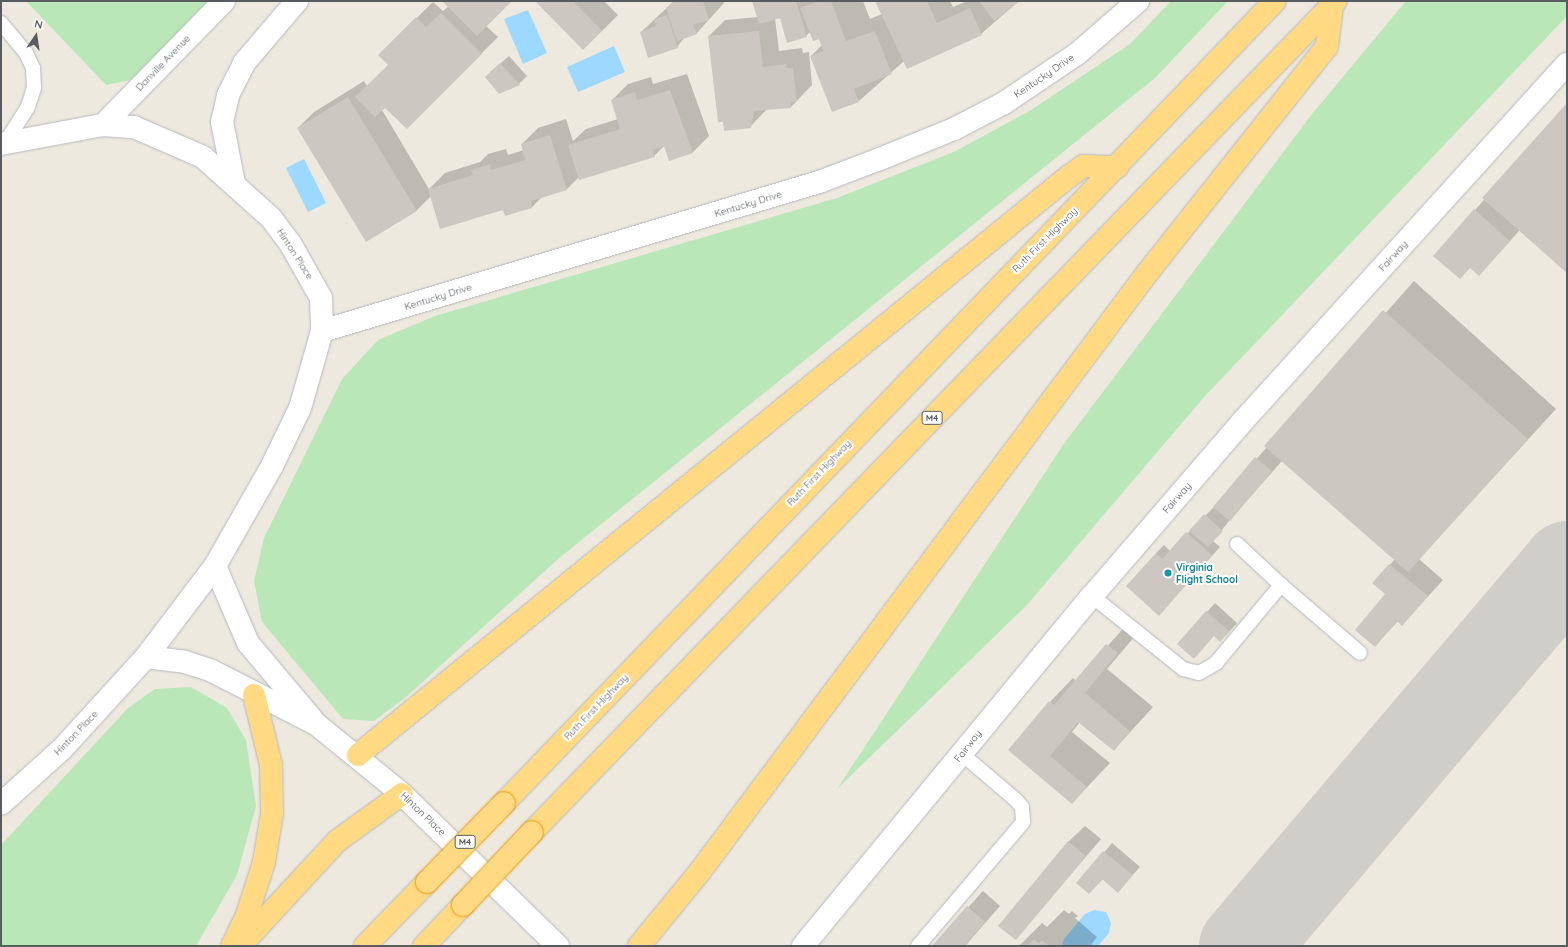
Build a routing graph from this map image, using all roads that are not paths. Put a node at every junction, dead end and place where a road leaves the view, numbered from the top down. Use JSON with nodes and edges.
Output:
{"nodes":[{"id":1,"x":224,"y":1,"type":"edge"},
{"id":2,"x":297,"y":1,"type":"edge"},
{"id":3,"x":1138,"y":1,"type":"edge"},
{"id":4,"x":1275,"y":1,"type":"edge"},
{"id":5,"x":1334,"y":3,"type":"edge"},
{"id":6,"x":1,"y":23,"type":"edge"},
{"id":7,"x":1567,"y":64,"type":"edge"},
{"id":8,"x":103,"y":125,"type":"junction"},
{"id":9,"x":3,"y":144,"type":"edge"},
{"id":10,"x":1117,"y":167,"type":"junction"},
{"id":11,"x":234,"y":183,"type":"junction"},
{"id":12,"x":322,"y":331,"type":"junction"},
{"id":13,"x":1237,"y":544,"type":"dead end"},
{"id":14,"x":215,"y":566,"type":"junction"},
{"id":15,"x":1282,"y":585,"type":"junction"},
{"id":16,"x":1092,"y":596,"type":"junction"},
{"id":17,"x":1360,"y":653,"type":"dead end"},
{"id":18,"x":146,"y":657,"type":"junction"},
{"id":19,"x":254,"y":695,"type":"junction"},
{"id":20,"x":316,"y":724,"type":"junction"},
{"id":21,"x":962,"y":754,"type":"junction"},
{"id":22,"x":358,"y":755,"type":"junction"},
{"id":23,"x":402,"y":794,"type":"junction"},
{"id":24,"x":1,"y":804,"type":"edge"},
{"id":25,"x":232,"y":946,"type":"edge"},
{"id":26,"x":240,"y":946,"type":"edge"},
{"id":27,"x":365,"y":946,"type":"edge"},
{"id":28,"x":424,"y":946,"type":"edge"},
{"id":29,"x":558,"y":946,"type":"edge"},
{"id":30,"x":639,"y":946,"type":"edge"},
{"id":31,"x":803,"y":946,"type":"edge"},
{"id":32,"x":918,"y":946,"type":"edge"}],
"edges":[{"from":1,"to":8,"type":"street","name":"Danville Avenue"},
{"from":2,"to":11,"type":"street"},
{"from":3,"to":12,"type":"street","name":"Kentucky Drive"},
{"from":4,"to":10,"type":"highway","name":"Ruth First Highway","number":"M4"},
{"from":5,"to":28,"type":"highway","number":"M4","bridge":true},
{"from":5,"to":30,"type":"highway"},
{"from":6,"to":9,"type":"lane"},
{"from":7,"to":16,"type":"street","name":"Fairway"},
{"from":8,"to":9,"type":"street","name":"Hinton Place"},
{"from":8,"to":11,"type":"street","name":"Hinton Place"},
{"from":10,"to":22,"type":"highway"},
{"from":10,"to":27,"type":"highway","name":"Ruth First Highway","number":"M4","bridge":true},
{"from":11,"to":12,"type":"street","name":"Hinton Place"},
{"from":12,"to":14,"type":"street","name":"Hinton Place"},
{"from":13,"to":15,"type":"lane"},
{"from":14,"to":18,"type":"street","name":"Hinton Place"},
{"from":14,"to":20,"type":"street","name":"Hinton Place"},
{"from":15,"to":16,"type":"lane"},
{"from":15,"to":17,"type":"lane"},
{"from":16,"to":21,"type":"street","name":"Fairway"},
{"from":18,"to":19,"type":"street","name":"Hinton Place"},
{"from":18,"to":24,"type":"street","name":"Hinton Place"},
{"from":19,"to":20,"type":"street","name":"Hinton Place"},
{"from":19,"to":25,"type":"highway"},
{"from":20,"to":22,"type":"street","name":"Hinton Place"},
{"from":21,"to":31,"type":"street","name":"Fairway"},
{"from":21,"to":32,"type":"lane"},
{"from":22,"to":23,"type":"street","name":"Hinton Place"},
{"from":23,"to":26,"type":"highway"},
{"from":23,"to":29,"type":"street","name":"Hinton Place"}]}
